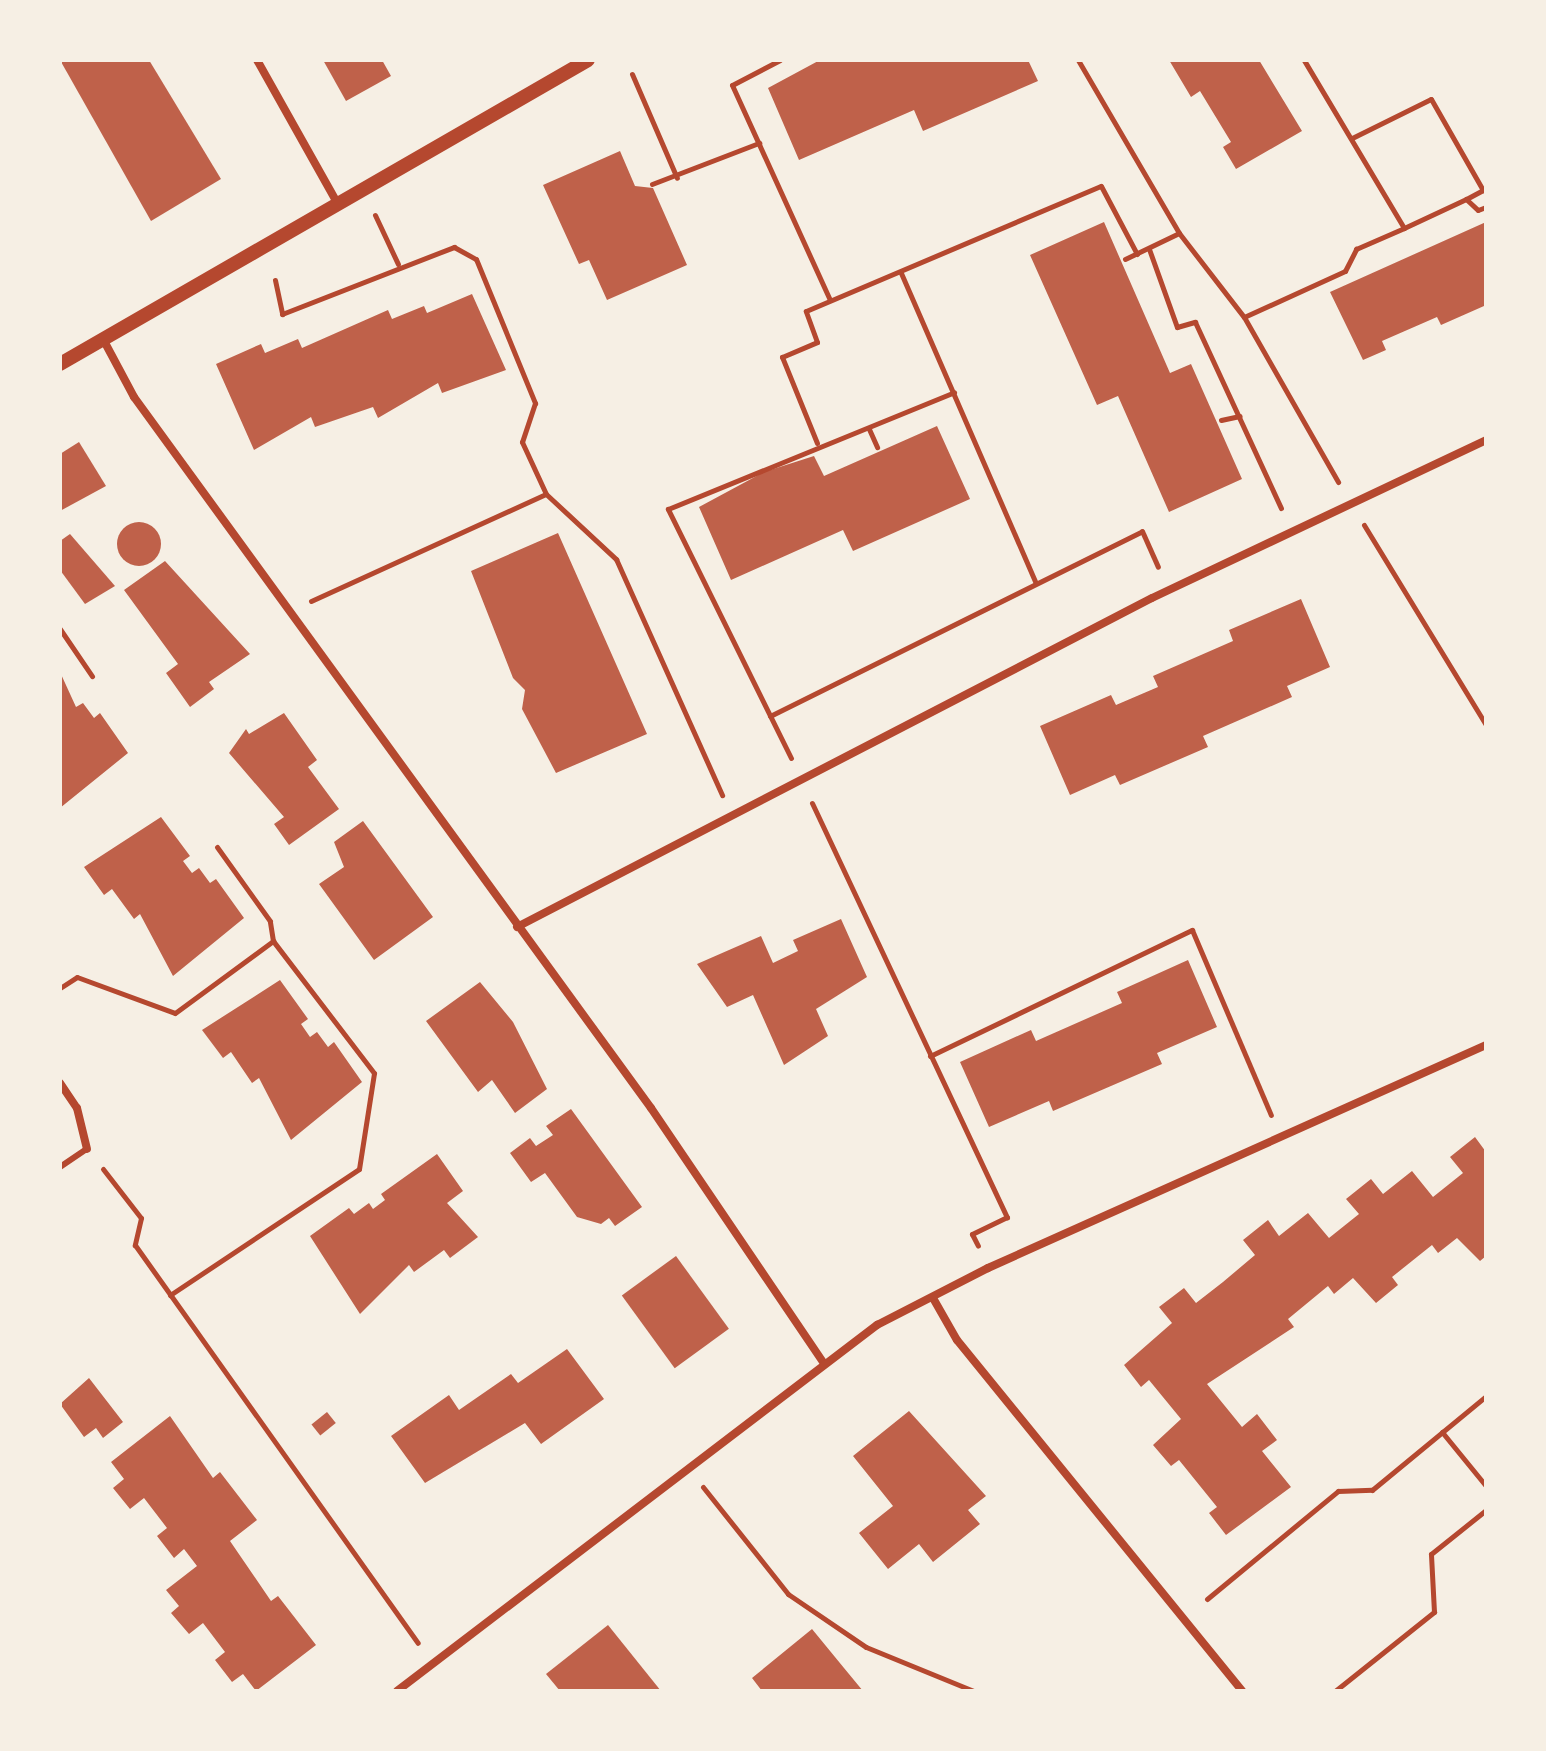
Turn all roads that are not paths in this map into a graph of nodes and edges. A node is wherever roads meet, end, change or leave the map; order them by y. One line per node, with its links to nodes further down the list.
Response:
1 (257, 60): 3 (street)
2 (588, 60): 3 (street)
3 (336, 201): 4 (street)
4 (103, 339): 5 (street); 7 (street)
5 (60, 364)
6 (1486, 440): 7 (street)
7 (517, 927): 13 (street)
8 (1486, 1045): 12 (street)
9 (60, 1083): 10 (street)
10 (87, 1149): 11 (lane)
11 (60, 1167)
12 (933, 1298): 13 (street); 15 (street)
13 (824, 1364): 14 (street)
14 (397, 1691)
15 (1242, 1691)

